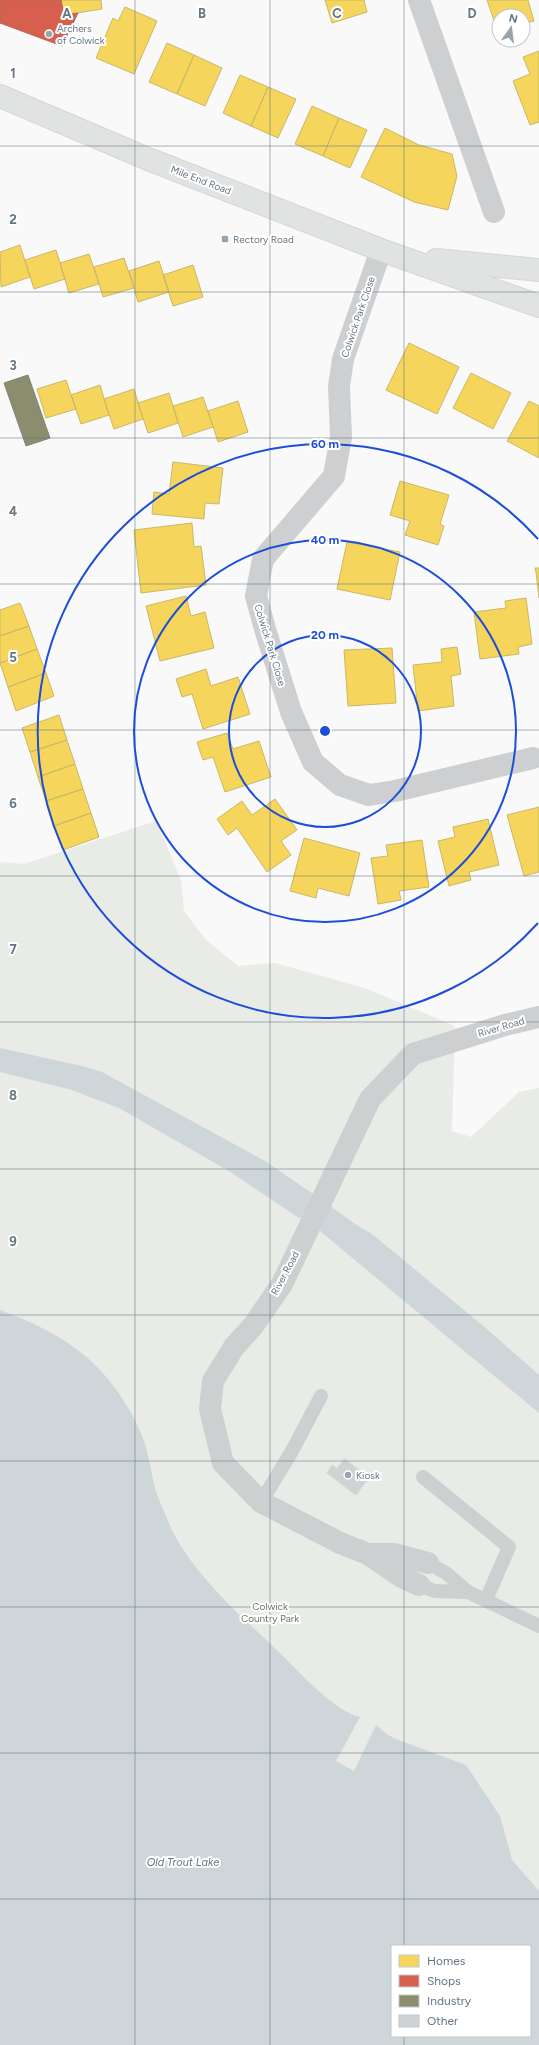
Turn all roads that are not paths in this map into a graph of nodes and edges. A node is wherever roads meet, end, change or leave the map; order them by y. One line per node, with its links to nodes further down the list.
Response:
1 (419, 0): 3 (street)
2 (0, 96): 4 (main road, Mile End Road)
3 (494, 212)
4 (381, 250): 5 (main road, Mile End Road); 8 (street, Colwick Park Close)
5 (405, 257): 6 (main road, Mile End Road); 7 (main road, Mile End Road)
6 (539, 270)
7 (539, 306)
8 (533, 758)
9 (539, 1017): 12 (street, River Road)
10 (321, 1396): 12 (lane)
11 (423, 1477): 17 (lane)
12 (261, 1502): 13 (street, River Road)
13 (368, 1554): 14 (street, River Road); 15 (street, River Road)
14 (428, 1563): 16 (lane)
15 (419, 1586): 16 (lane)
16 (468, 1592): 17 (lane)
17 (486, 1600): 18 (lane)
18 (539, 1626)

